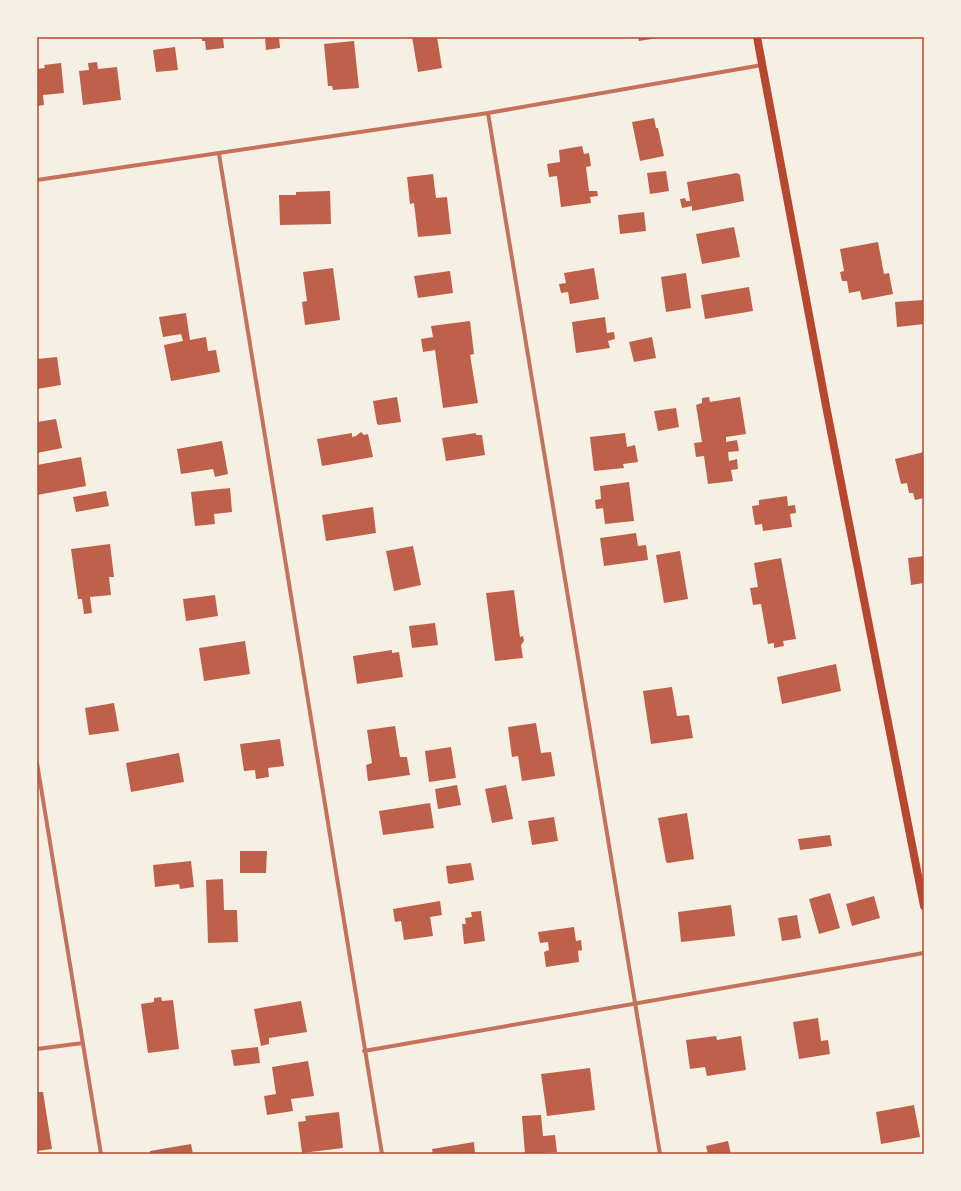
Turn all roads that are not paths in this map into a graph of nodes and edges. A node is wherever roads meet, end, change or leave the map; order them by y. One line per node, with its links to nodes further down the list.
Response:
1 (757, 37): 2 (main road)
2 (762, 65): 3 (street); 7 (main road)
3 (488, 113): 4 (street); 9 (street)
4 (219, 154): 5 (street); 12 (street)
5 (37, 180)
6 (37, 762): 10 (street)
7 (924, 906)
8 (924, 953): 9 (street)
9 (635, 1004): 12 (street); 15 (street)
10 (83, 1043): 11 (street); 13 (street)
11 (37, 1049)
12 (364, 1051): 14 (street)
13 (101, 1154)
14 (382, 1154)
15 (660, 1154)

